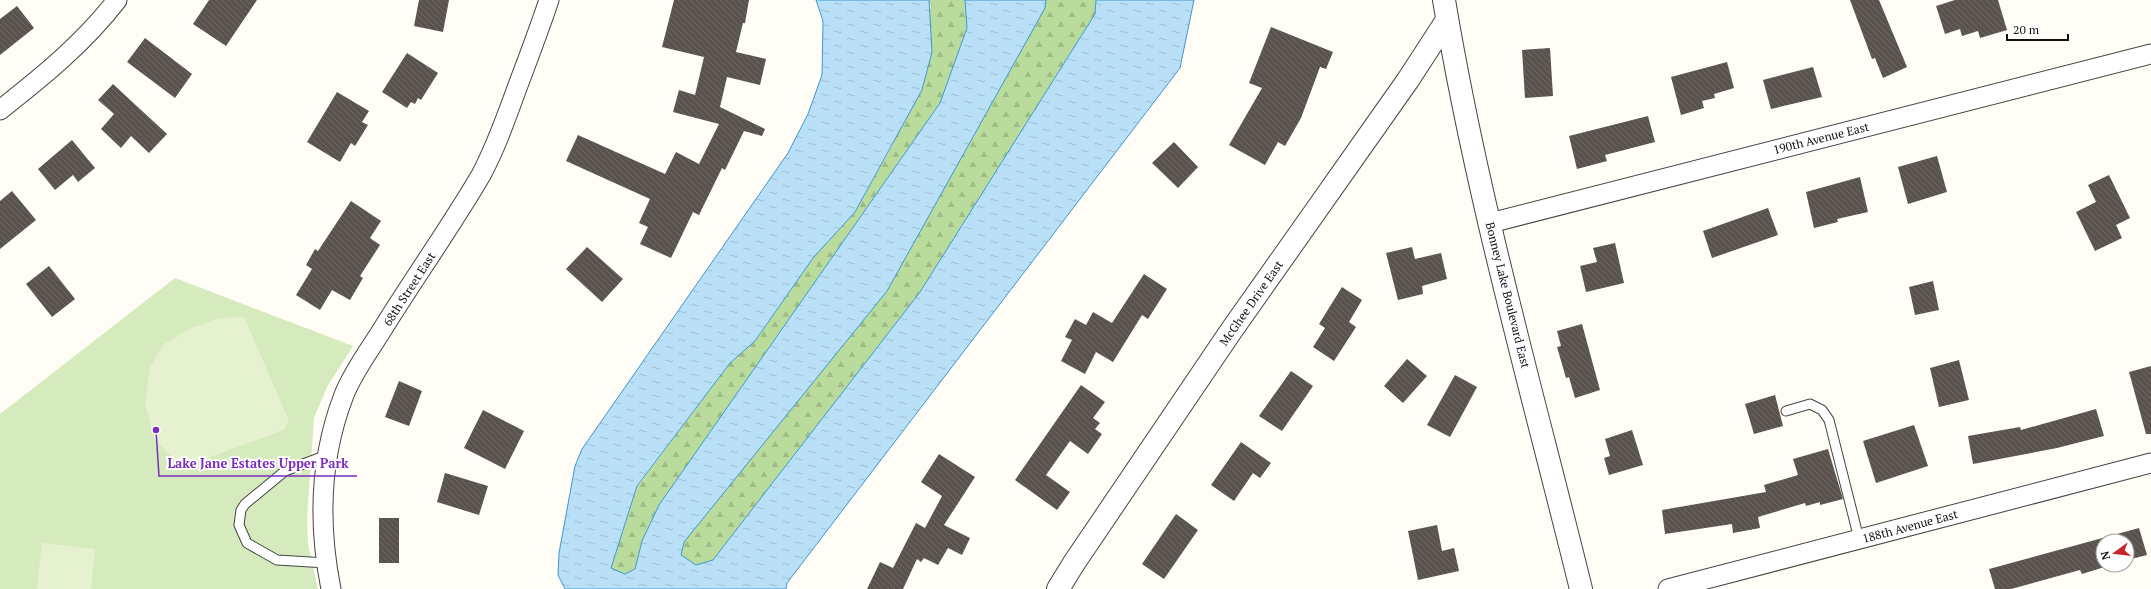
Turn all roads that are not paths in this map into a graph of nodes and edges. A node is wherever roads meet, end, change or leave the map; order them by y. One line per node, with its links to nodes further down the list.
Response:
1 (117, 0): 5 (street)
2 (549, 0): 8 (street, 68th Street East)
3 (1446, 10): 6 (street, Bonney Lake Boulevard East); 13 (street, McGhee Drive East)
4 (2151, 54): 6 (street, 190th Avenue East)
5 (0, 110)
6 (1490, 223): 14 (street, Bonney Lake Boulevard East)
7 (1786, 411): 10 (lane)
8 (327, 455): 11 (street, 68th Street East); 11 (lane)
9 (2151, 463): 10 (street, 188th Avenue East)
10 (1859, 539): 15 (street, 188th Avenue East)
11 (327, 563): 12 (street, 68th Street East)
12 (332, 589)
13 (1058, 589)
14 (1581, 589)
15 (1668, 589)

